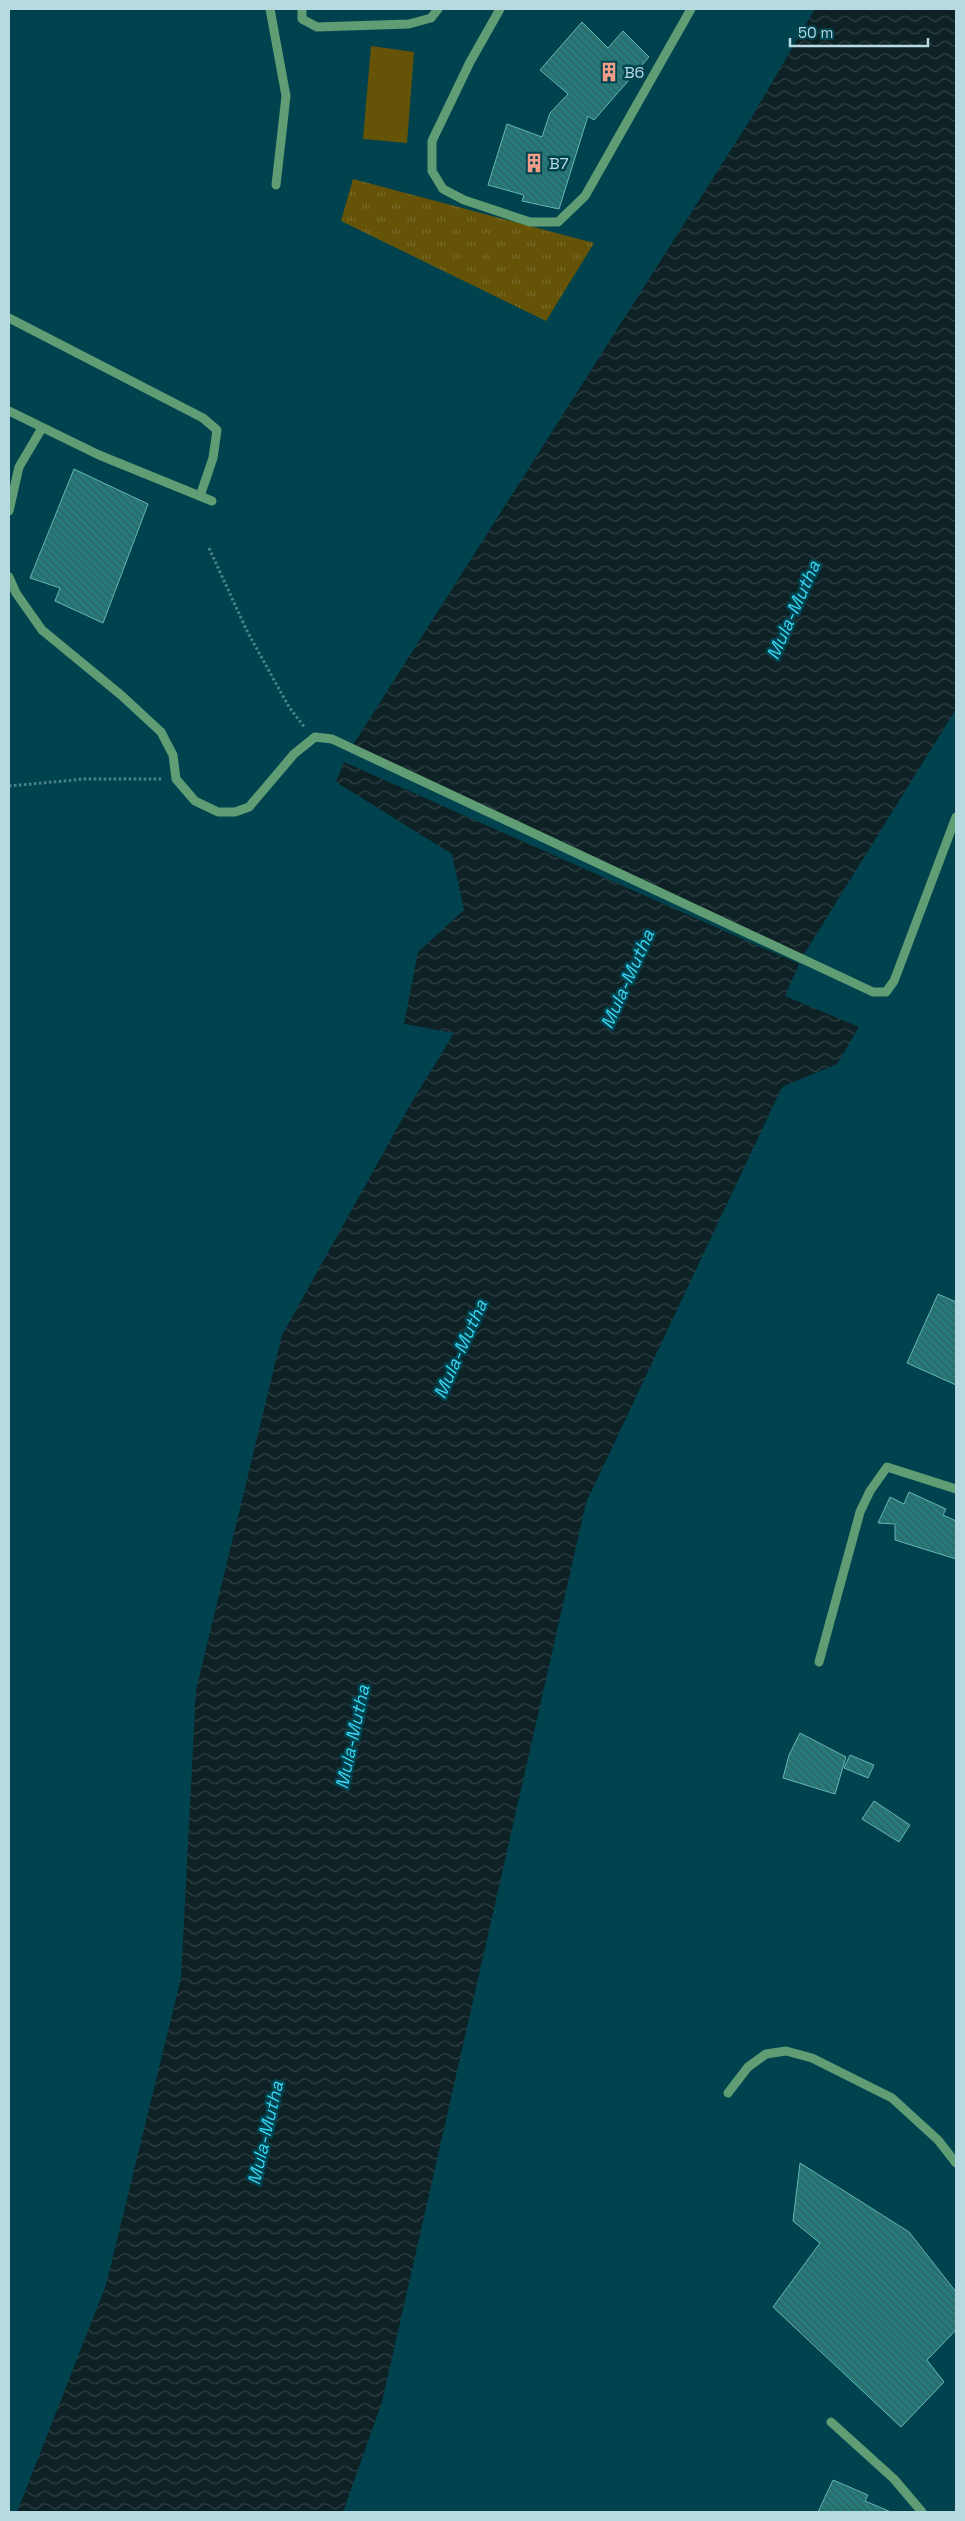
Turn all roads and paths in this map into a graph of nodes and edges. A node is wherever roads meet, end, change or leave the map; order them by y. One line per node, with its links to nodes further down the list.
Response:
1 (270, 9): 6 (street)
2 (302, 9): 3 (street)
3 (438, 9)
4 (500, 9): 5 (street)
5 (690, 9)
6 (276, 185)
7 (9, 318): 10 (street)
8 (9, 411): 9 (street)
9 (42, 428): 10 (street); 12 (street)
10 (200, 496): 11 (street)
11 (212, 501)
12 (9, 511)
13 (209, 548): 15 (path)
14 (9, 577): 16 (street)
15 (315, 737): 16 (street); 18 (street)
16 (176, 779): 17 (path)
17 (9, 786)
18 (956, 816)
19 (956, 1489): 20 (street)
20 (819, 1662)
21 (728, 2092): 22 (street)
22 (956, 2163)
23 (831, 2422): 24 (street)
24 (922, 2512)

